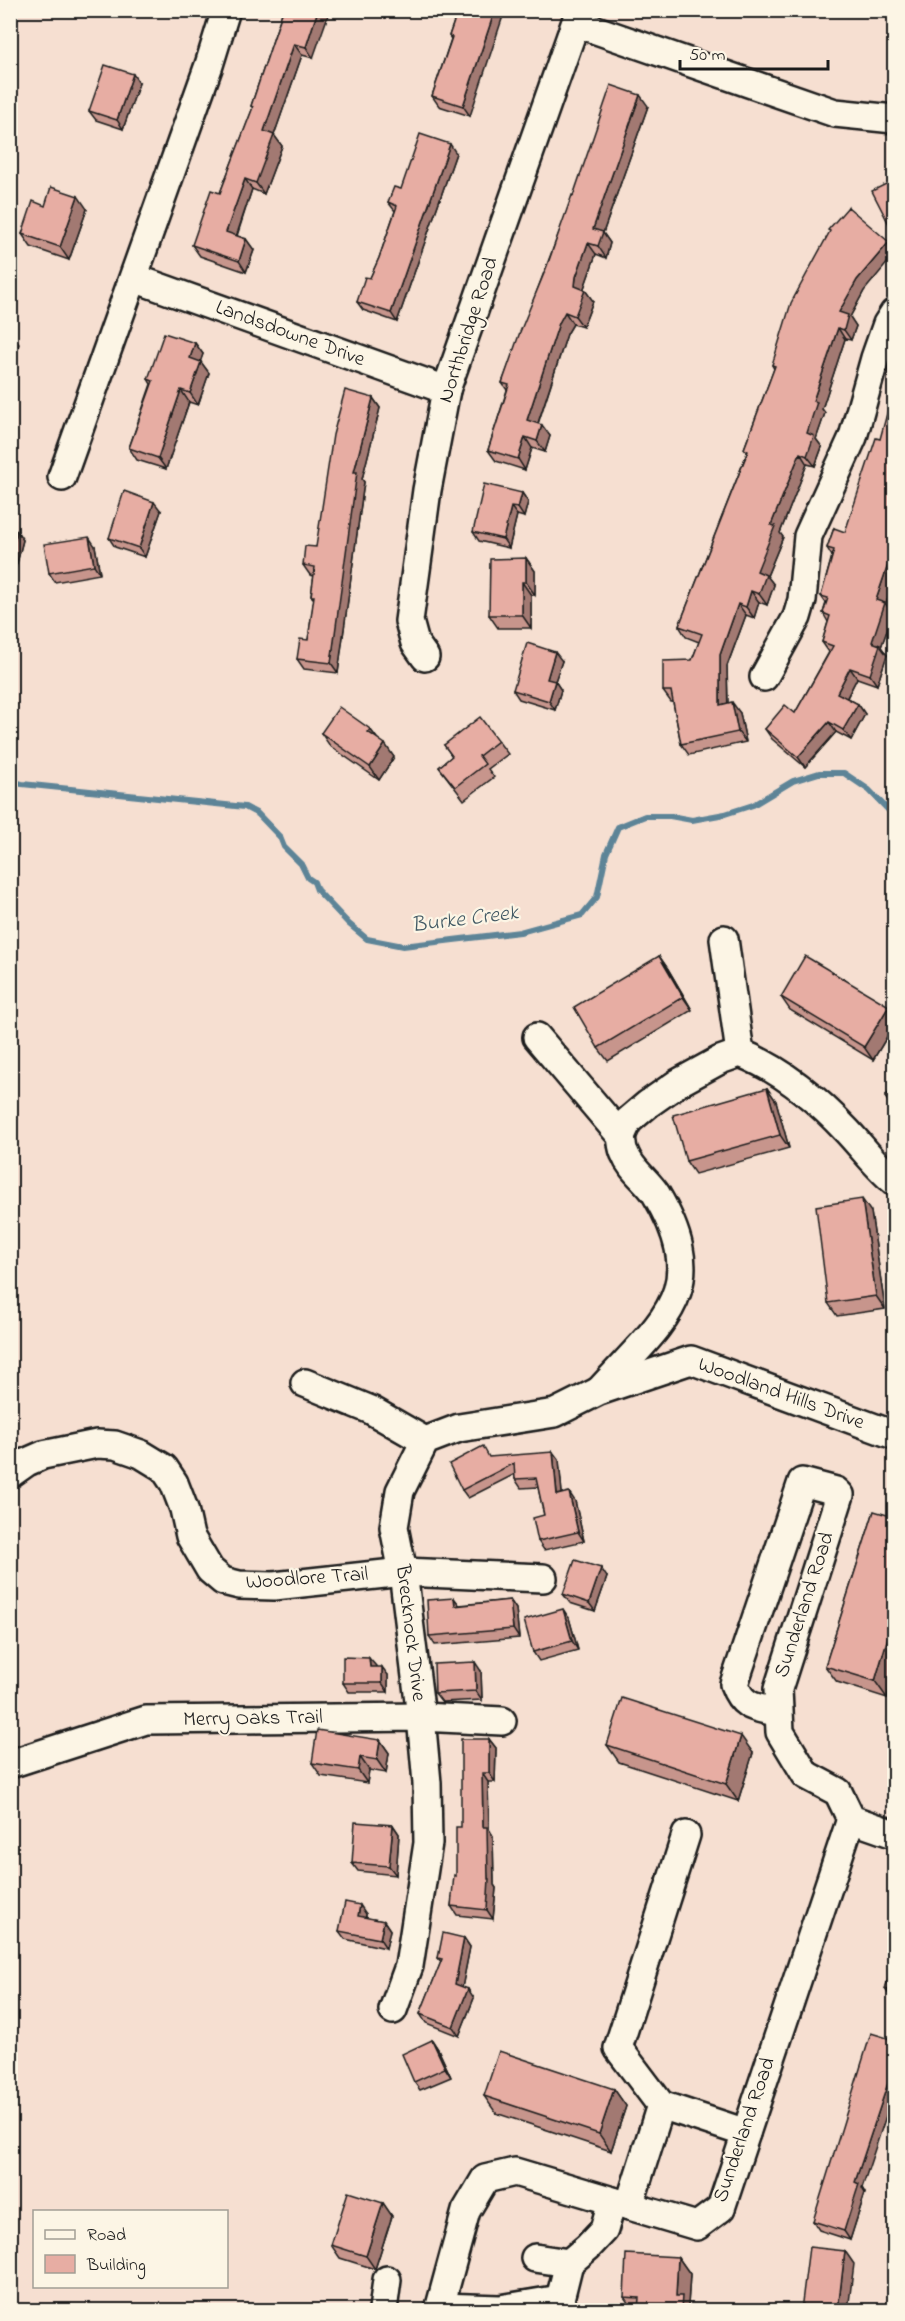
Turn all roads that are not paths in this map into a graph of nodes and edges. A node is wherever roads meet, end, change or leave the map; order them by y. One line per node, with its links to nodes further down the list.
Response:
1 (226, 10): 4 (street)
2 (578, 17): 3 (street); 6 (street, Northbridge Road)
3 (894, 118)
4 (134, 278): 6 (street, Landsdowne Drive); 7 (street)
5 (894, 314): 9 (street)
6 (446, 390): 8 (street, Northbridge Road)
7 (62, 477)
8 (425, 657)
9 (764, 676)
10 (724, 939): 12 (street)
11 (537, 1037): 13 (street)
12 (740, 1053): 13 (street); 14 (street)
13 (621, 1136): 16 (street)
14 (894, 1181)
15 (305, 1383): 18 (street)
16 (599, 1391): 17 (street, Woodland Hills Drive); 18 (street)
17 (894, 1435)
18 (425, 1441): 20 (street, Brecknock Drive)
19 (10, 1474): 20 (street, Woodlore Trail)
20 (404, 1572): 21 (street, Woodlore Trail); 23 (street, Brecknock Drive)
21 (543, 1578)
22 (779, 1713): 22 (street, Sunderland Road); 26 (street, Sunderland Road)
23 (421, 1717): 24 (street, Merry Oaks Trail); 25 (street, Merry Oaks Trail); 29 (street, Brecknock Drive)
24 (502, 1721)
25 (11, 1763)
26 (851, 1819): 27 (street); 31 (street, Sunderland Road)
27 (894, 1834)
28 (686, 1835): 30 (street)
29 (393, 2010)
30 (661, 2105): 31 (street); 32 (street)
31 (746, 2133): 32 (street, Sunderland Road)
32 (621, 2203): 34 (street); 37 (street, Sunderland Road)
33 (535, 2258): 34 (street)
34 (568, 2263): 36 (street)
35 (387, 2280): 38 (street)
36 (561, 2305): 37 (street)
37 (439, 2309)
38 (383, 2310)

